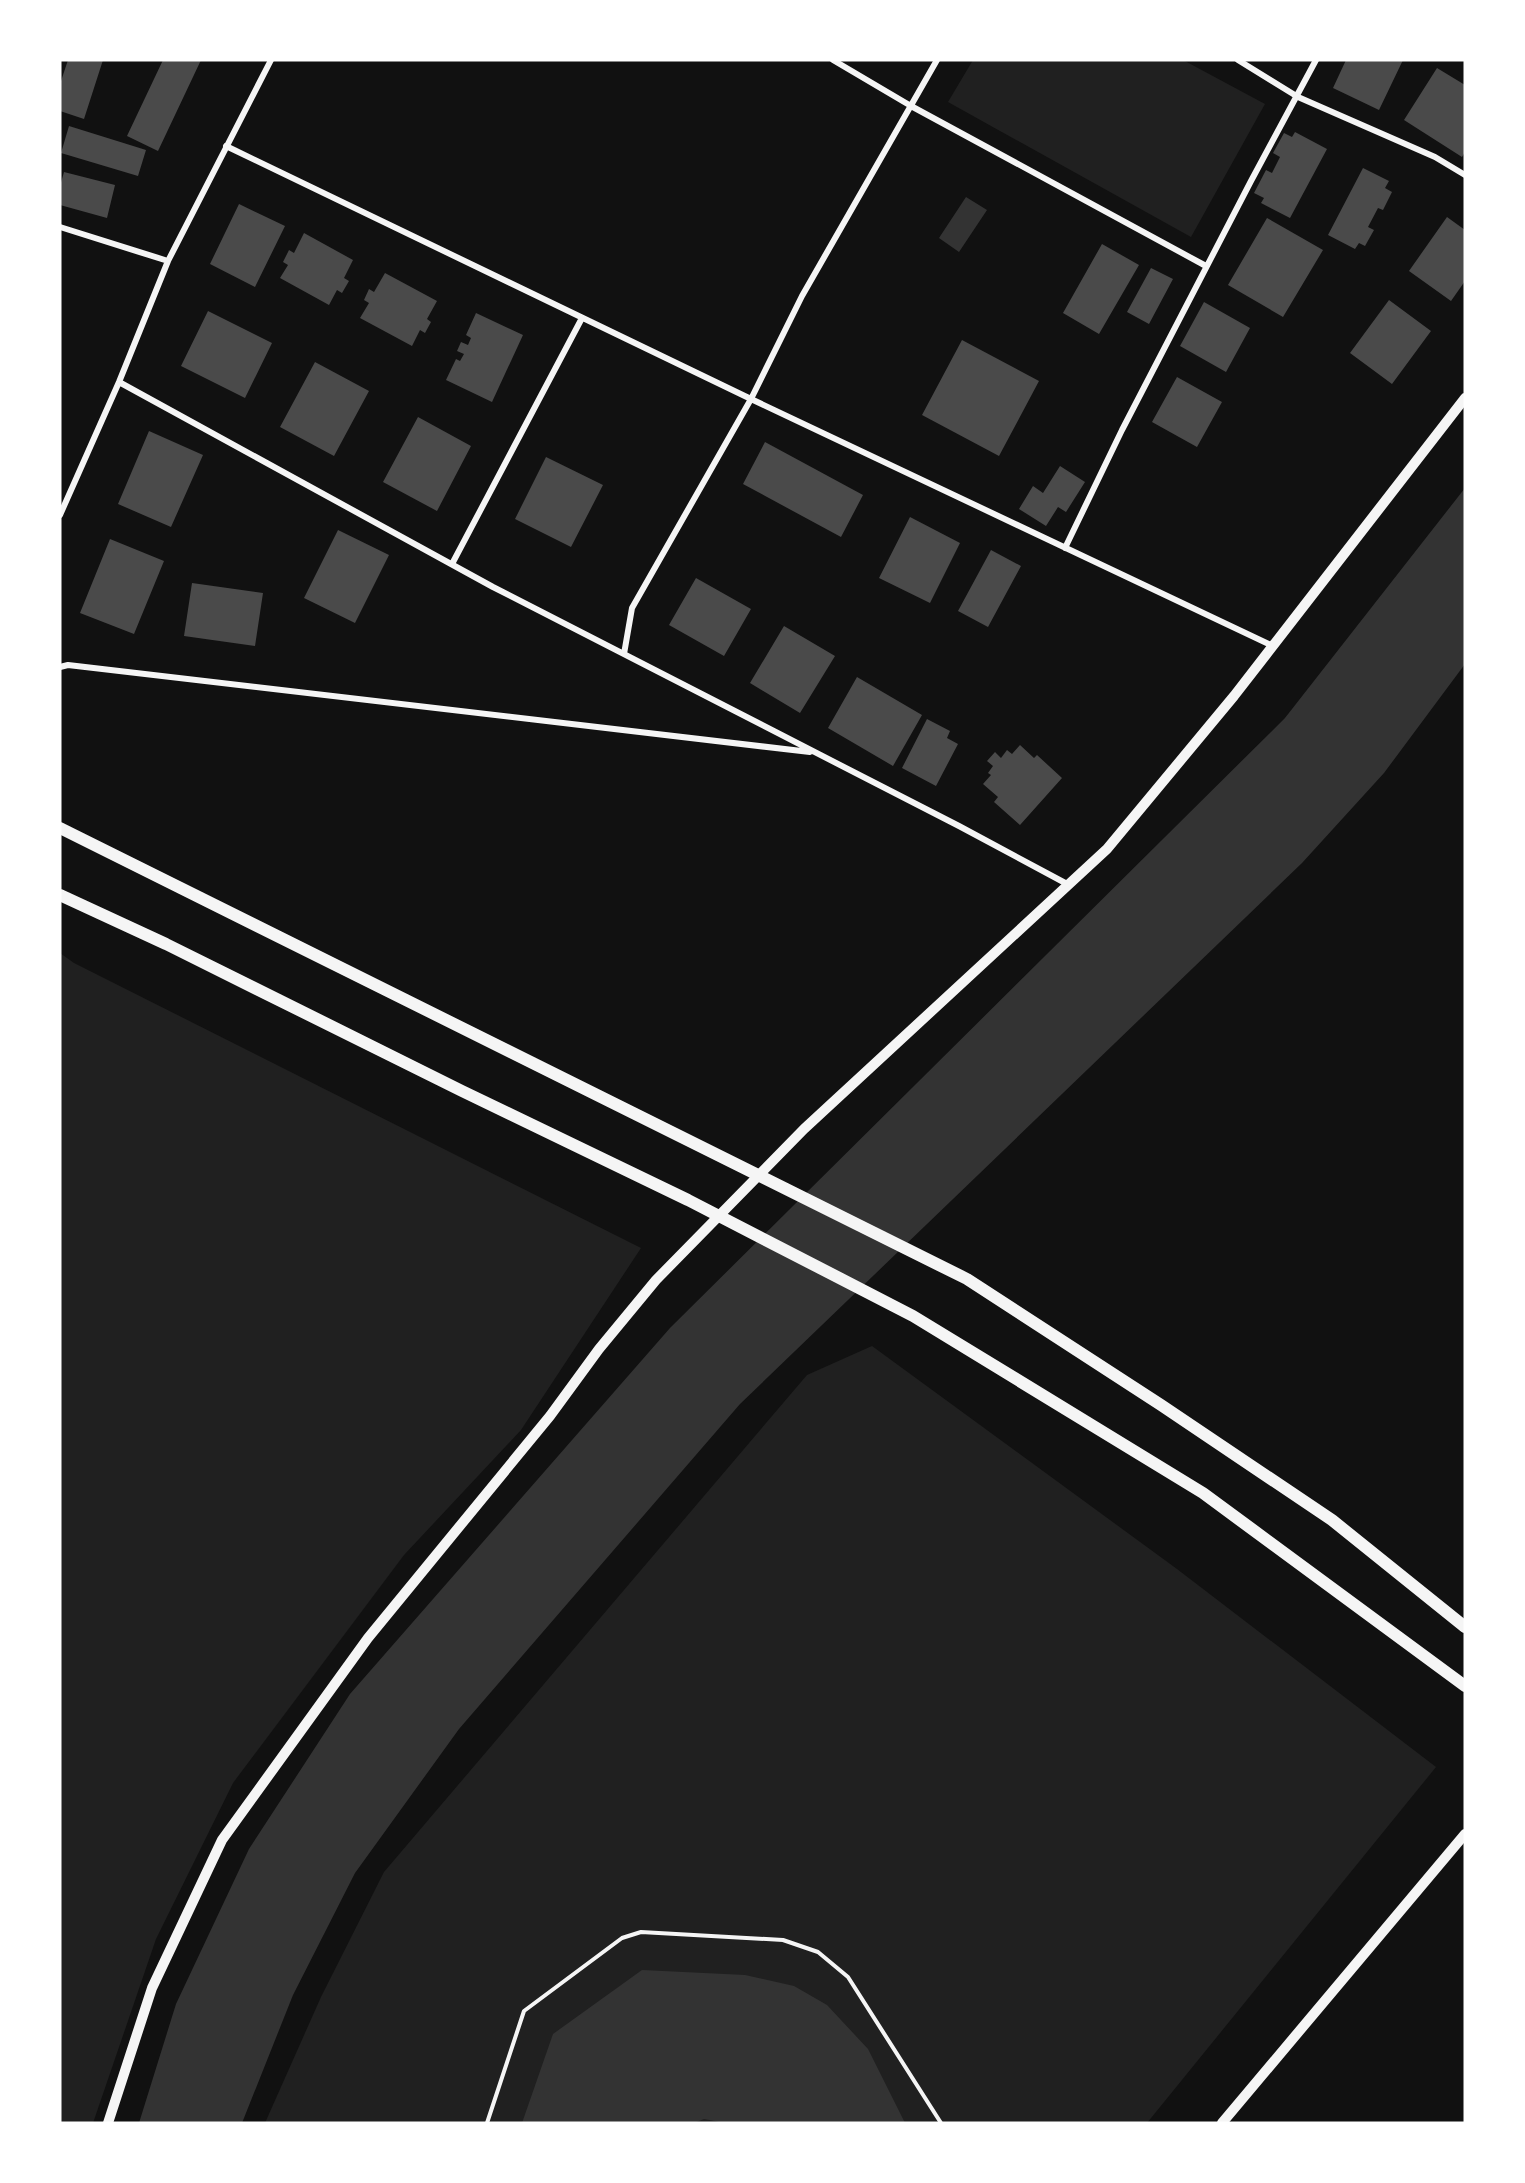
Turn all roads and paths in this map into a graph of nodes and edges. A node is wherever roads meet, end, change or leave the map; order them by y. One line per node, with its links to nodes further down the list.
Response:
1 (271, 60): 8 (street)
2 (833, 60): 7 (street)
3 (937, 60): 7 (street)
4 (1238, 60): 6 (street)
5 (1316, 60): 6 (street)
6 (1298, 97): 9 (street); 12 (street)
7 (910, 106): 12 (street); 16 (street)
8 (226, 146): 11 (street); 13 (street)
9 (1465, 175)
10 (60, 227): 11 (street)
11 (168, 261): 14 (street)
12 (1206, 266): 18 (street)
13 (582, 318): 16 (street); 19 (street)
14 (119, 382): 17 (street); 19 (street)
15 (1465, 398): 20 (street)
16 (751, 399): 18 (street); 21 (street)
17 (60, 515)
18 (1065, 548): 20 (street)
19 (452, 564): 21 (street)
20 (1273, 646): 25 (street)
21 (624, 654): 23 (street)
22 (60, 667): 23 (street)
23 (813, 752): 25 (street)
24 (60, 828): 27 (main road)
25 (1069, 885): 30 (street)
26 (60, 895): 28 (main road)
27 (1465, 1627)
28 (1465, 1686)
29 (1465, 1834): 33 (street)
30 (108, 2123)
31 (487, 2123): 32 (path)
32 (941, 2123)
33 (1222, 2123)

